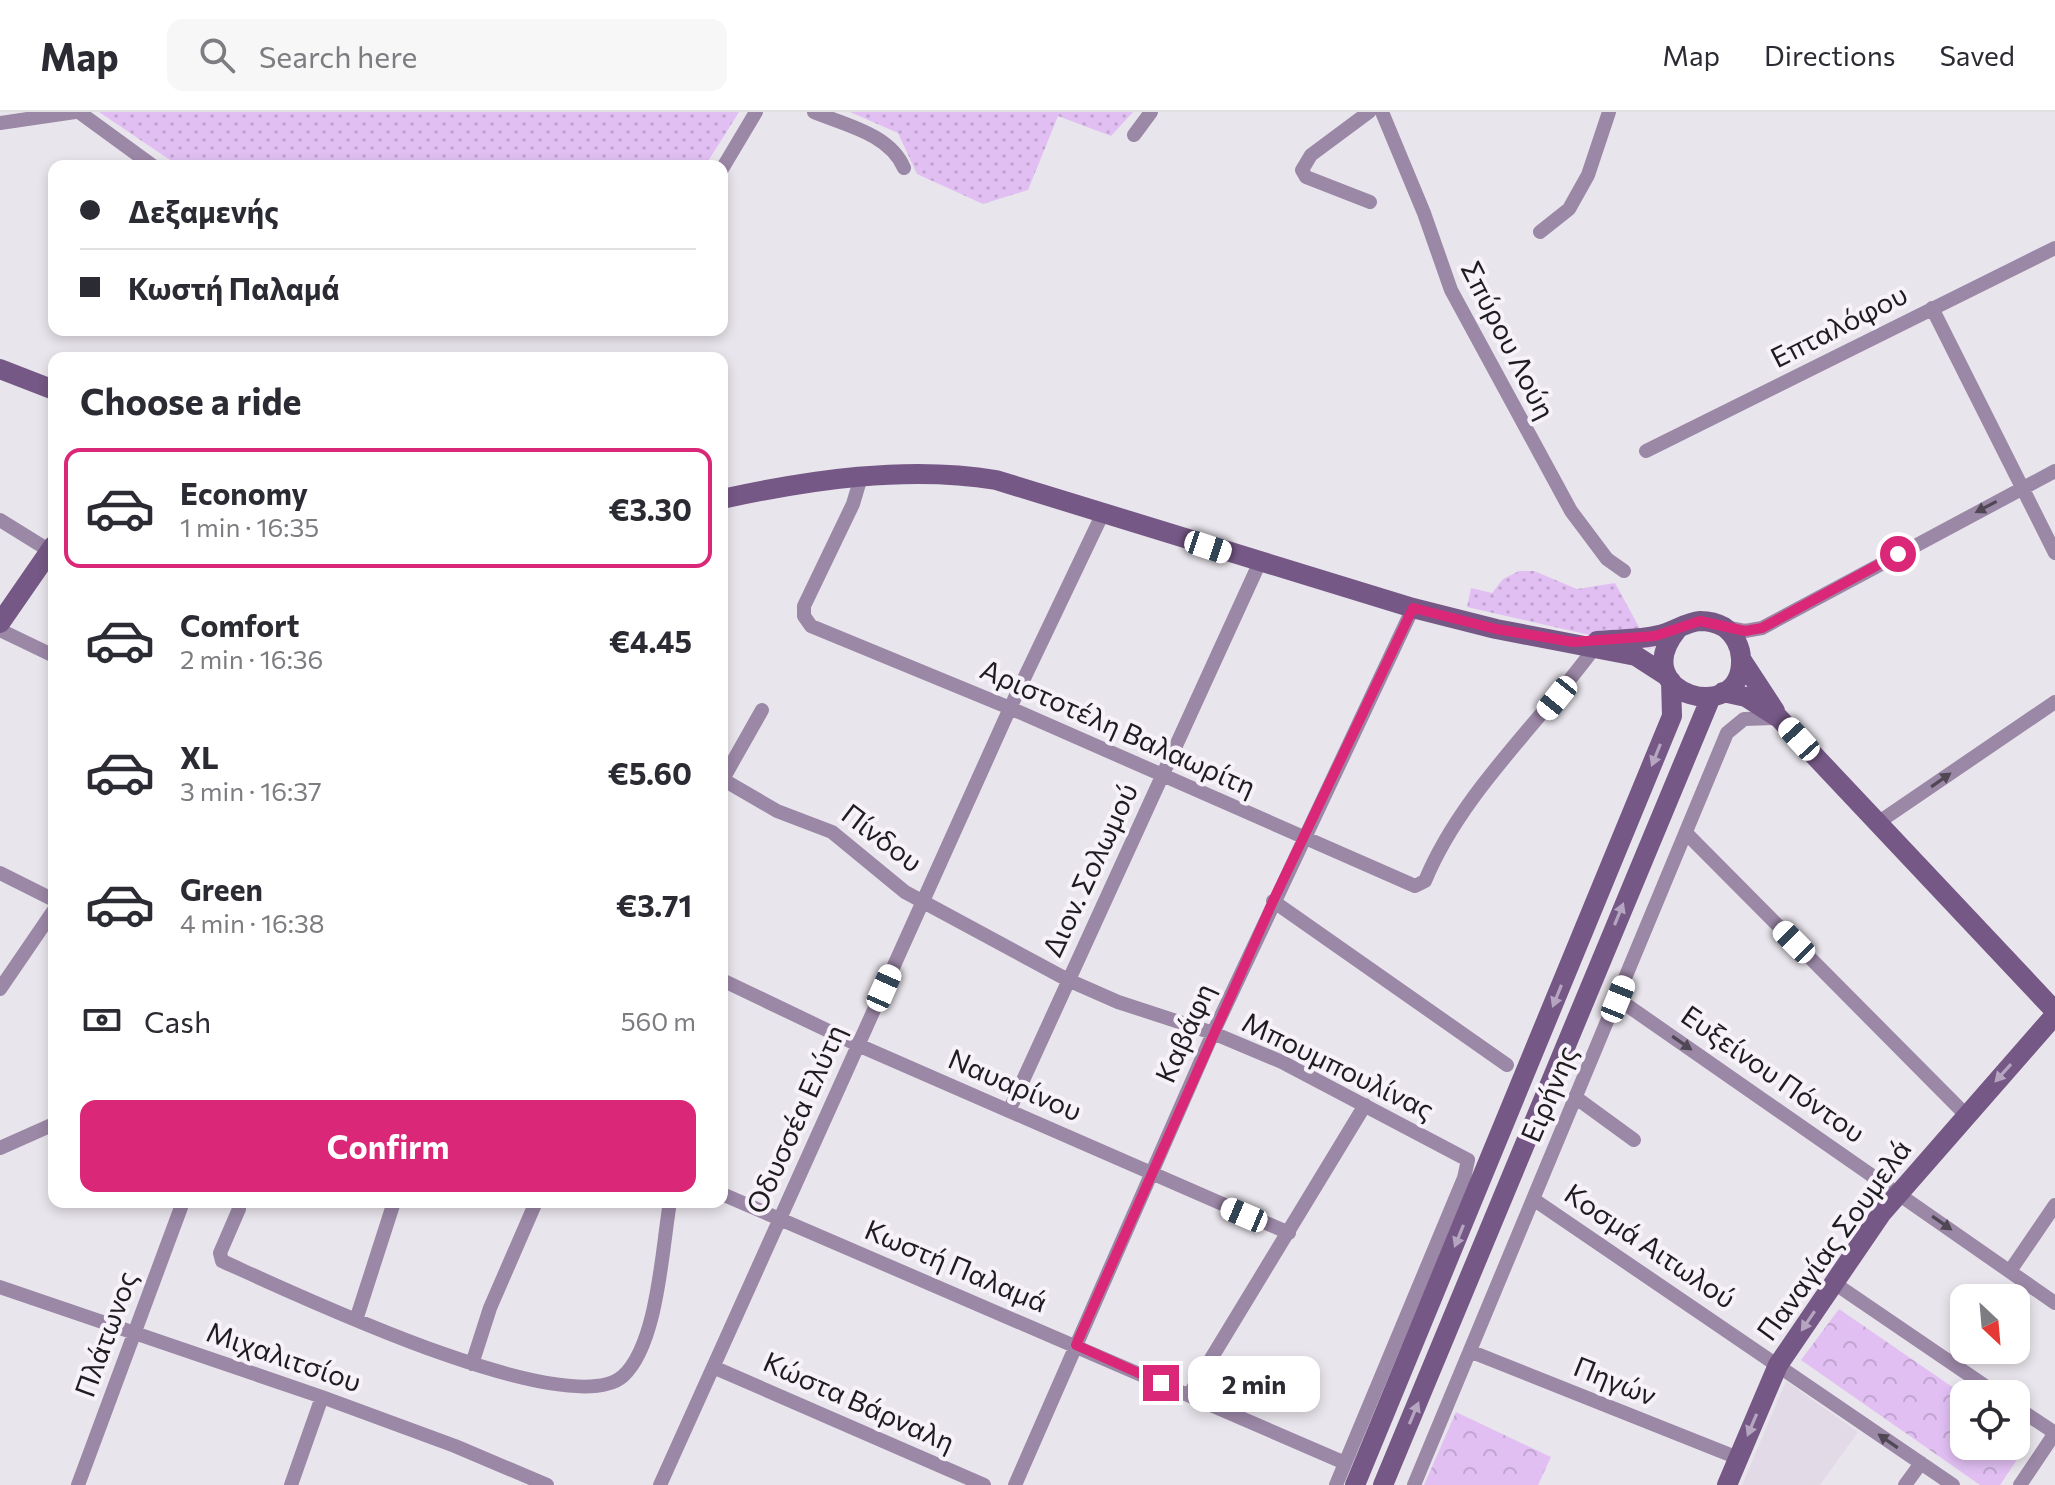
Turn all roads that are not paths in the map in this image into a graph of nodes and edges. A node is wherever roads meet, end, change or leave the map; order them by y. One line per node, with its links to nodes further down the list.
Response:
1 (77, 112): 8 (street); 10 (street)
2 (756, 112): 11 (street)
3 (814, 112): 12 (street)
4 (1151, 112): 9 (street)
5 (1369, 112): 13 (street)
6 (1382, 112): 30 (street, Σπύρου Λούη)
7 (1609, 112): 14 (street)
8 (0, 123)
9 (1134, 135)
10 (145, 160)
11 (727, 160)
12 (904, 168)
13 (1370, 202)
14 (1540, 232)
15 (2055, 248): 16 (street, Επταλόφου)
16 (1932, 308): 19 (street, Επταλόφου); 22 (street)
17 (0, 369): 18 (street)
18 (48, 388)
19 (1646, 451)
20 (2055, 471): 22 (street)
21 (861, 477): 23 (street); 24 (street); 43 (street, Αριστοτέλη Βαλαωρίτη)
22 (2022, 488): 27 (street); 33 (street, one-way to 33)
23 (728, 498)
24 (1103, 513): 29 (street); 43 (street, Οδυσσέα Ελύτη)
25 (0, 520): 26 (street)
26 (48, 546)
27 (2055, 553)
28 (48, 554): 32 (street)
29 (1259, 564): 31 (street); 46 (street, Διον. Σολωμού)
30 (1624, 571)
31 (1413, 608): 36 (street); 51 (street, Καβάφη)
32 (0, 623)
33 (1724, 627): 35 (street); 39 (street)
34 (0, 630): 38 (street)
35 (1677, 630): 36 (street); 40 (street)
36 (1573, 642): 37 (street)
37 (1595, 647): 40 (street); 51 (street, Αριστοτέλη Βαλαωρίτη)
38 (48, 653)
39 (1741, 659): 41 (street); 45 (street)
40 (1669, 678): 41 (street); 110 (street, one-way to 110)
41 (1717, 695): 45 (street); 111 (street, one-way to 41)
42 (2055, 702): 49 (street, one-way to 42)
43 (1010, 708): 46 (street, Αριστοτέλη Βαλαωρίτη); 55 (street, Οδυσσέα Ελύτη)
44 (762, 710): 47 (street)
45 (1779, 718): 49 (street); 50 (street, Ειρήνης)
46 (1163, 774): 51 (street, Αριστοτέλη Βαλαωρίτη); 57 (street, Διον. Σολωμού)
47 (728, 776)
48 (728, 786): 55 (street, Πίνδου)
49 (1876, 824): 61 (street)
50 (1687, 834): 60 (street, Ειρήνης); 68 (street)
51 (1302, 838): 54 (street, Καβάφη)
52 (0, 873): 53 (street)
53 (48, 897)
54 (1273, 901): 62 (street, Καβάφη); 64 (street)
55 (922, 902): 57 (street, Μπουμπουλίνας); 63 (street, Οδυσσέα Ελύτη)
56 (48, 918): 59 (street)
57 (1068, 980): 62 (street, Μπουμπουλίνας); 67 (street, Διον. Σολωμού)
58 (728, 983): 63 (street, Ναυαρίνου)
59 (1, 985)
60 (1618, 999): 65 (street, Ειρήνης); 73 (street, Ευξείνου Πόντου, one-way to 73)
61 (2055, 1013): 68 (street, Παναγίας Σουμελά, one-way to 68)
62 (1213, 1033): 66 (street, Μπουμπουλίνας); 72 (street, Καβάφη)
63 (858, 1045): 67 (street, Ναυαρίνου); 82 (street, Οδυσσέα Ελύτη)
64 (1507, 1065)
65 (1575, 1097): 70 (street); 75 (street, Ειρήνης)
66 (1365, 1105): 83 (street); 101 (street, Μπουμπουλίνας)
67 (1009, 1111): 72 (street, Ναυαρίνου)
68 (1965, 1114): 73 (street, Παναγίας Σουμελά)
69 (48, 1127): 71 (street)
70 (1634, 1140)
71 (0, 1148)
72 (1152, 1172): 83 (street, Ναυαρίνου); 90 (street, Καβάφη)
73 (1898, 1192): 84 (street, Ευξείνου Πόντου, one-way to 84); 85 (street, Παναγίας Σουμελά)
74 (728, 1197): 82 (street, Κωστή Παλαμά)
75 (1533, 1199): 91 (street, Ειρήνης); 93 (street, Κοσμά Αιτωλού)
76 (2055, 1205): 84 (street)
77 (181, 1208): 89 (street, Πλάτωνος)
78 (239, 1208): 88 (street)
79 (392, 1208): 88 (street)
80 (533, 1208): 92 (street)
81 (669, 1208): 92 (street)
82 (779, 1220): 90 (street, Κωστή Παλαμά); 94 (street, Οδυσσέα Ελύτη)
83 (1289, 1233): 96 (street)
84 (2010, 1271): 87 (street, Ευξείνου Πόντου)
85 (1834, 1283): 93 (street, Παναγίας Σουμελά, one-way to 93); 95 (street)
86 (0, 1287): 89 (street, Μιχαλιτσίου)
87 (2055, 1303)
88 (356, 1320): 92 (street)
89 (135, 1333): 97 (street, Μιχαλιτσίου); 103 (street, Πλάτωνος)
90 (1076, 1345): 96 (street, Κωστή Παλαμά); 108 (street, Καβάφη)
91 (1472, 1352): 100 (street, Πηγών); 112 (street, Ειρήνης)
92 (472, 1364)
93 (1778, 1365): 100 (street, Παναγίας Σουμελά, one-way to 100); 102 (street, Κοσμά Αιτωλού, one-way to 93)
94 (713, 1367): 106 (street, Οδυσσέα Ελύτη); 107 (street, Κώστα Βάρναλη)
95 (1976, 1380)
96 (1189, 1395): 101 (street, Κωστή Παλαμά)
97 (322, 1397): 104 (street); 105 (street, Μιχαλιτσίου)
98 (2030, 1416): 99 (street)
99 (2055, 1433): 116 (street)
100 (1738, 1458): 113 (street, Παναγίας Σουμελά)
101 (1345, 1463): 109 (street)
102 (1921, 1463): 114 (street); 115 (street, Κοσμά Αιτωλού)
103 (78, 1485)
104 (291, 1485)
105 (547, 1485)
106 (660, 1485)
107 (984, 1485)
108 (1015, 1485)
109 (1336, 1485)
110 (1355, 1485)
111 (1383, 1485)
112 (1414, 1485)
113 (1727, 1485)
114 (1905, 1485)
115 (1953, 1485)
116 (2020, 1485)

